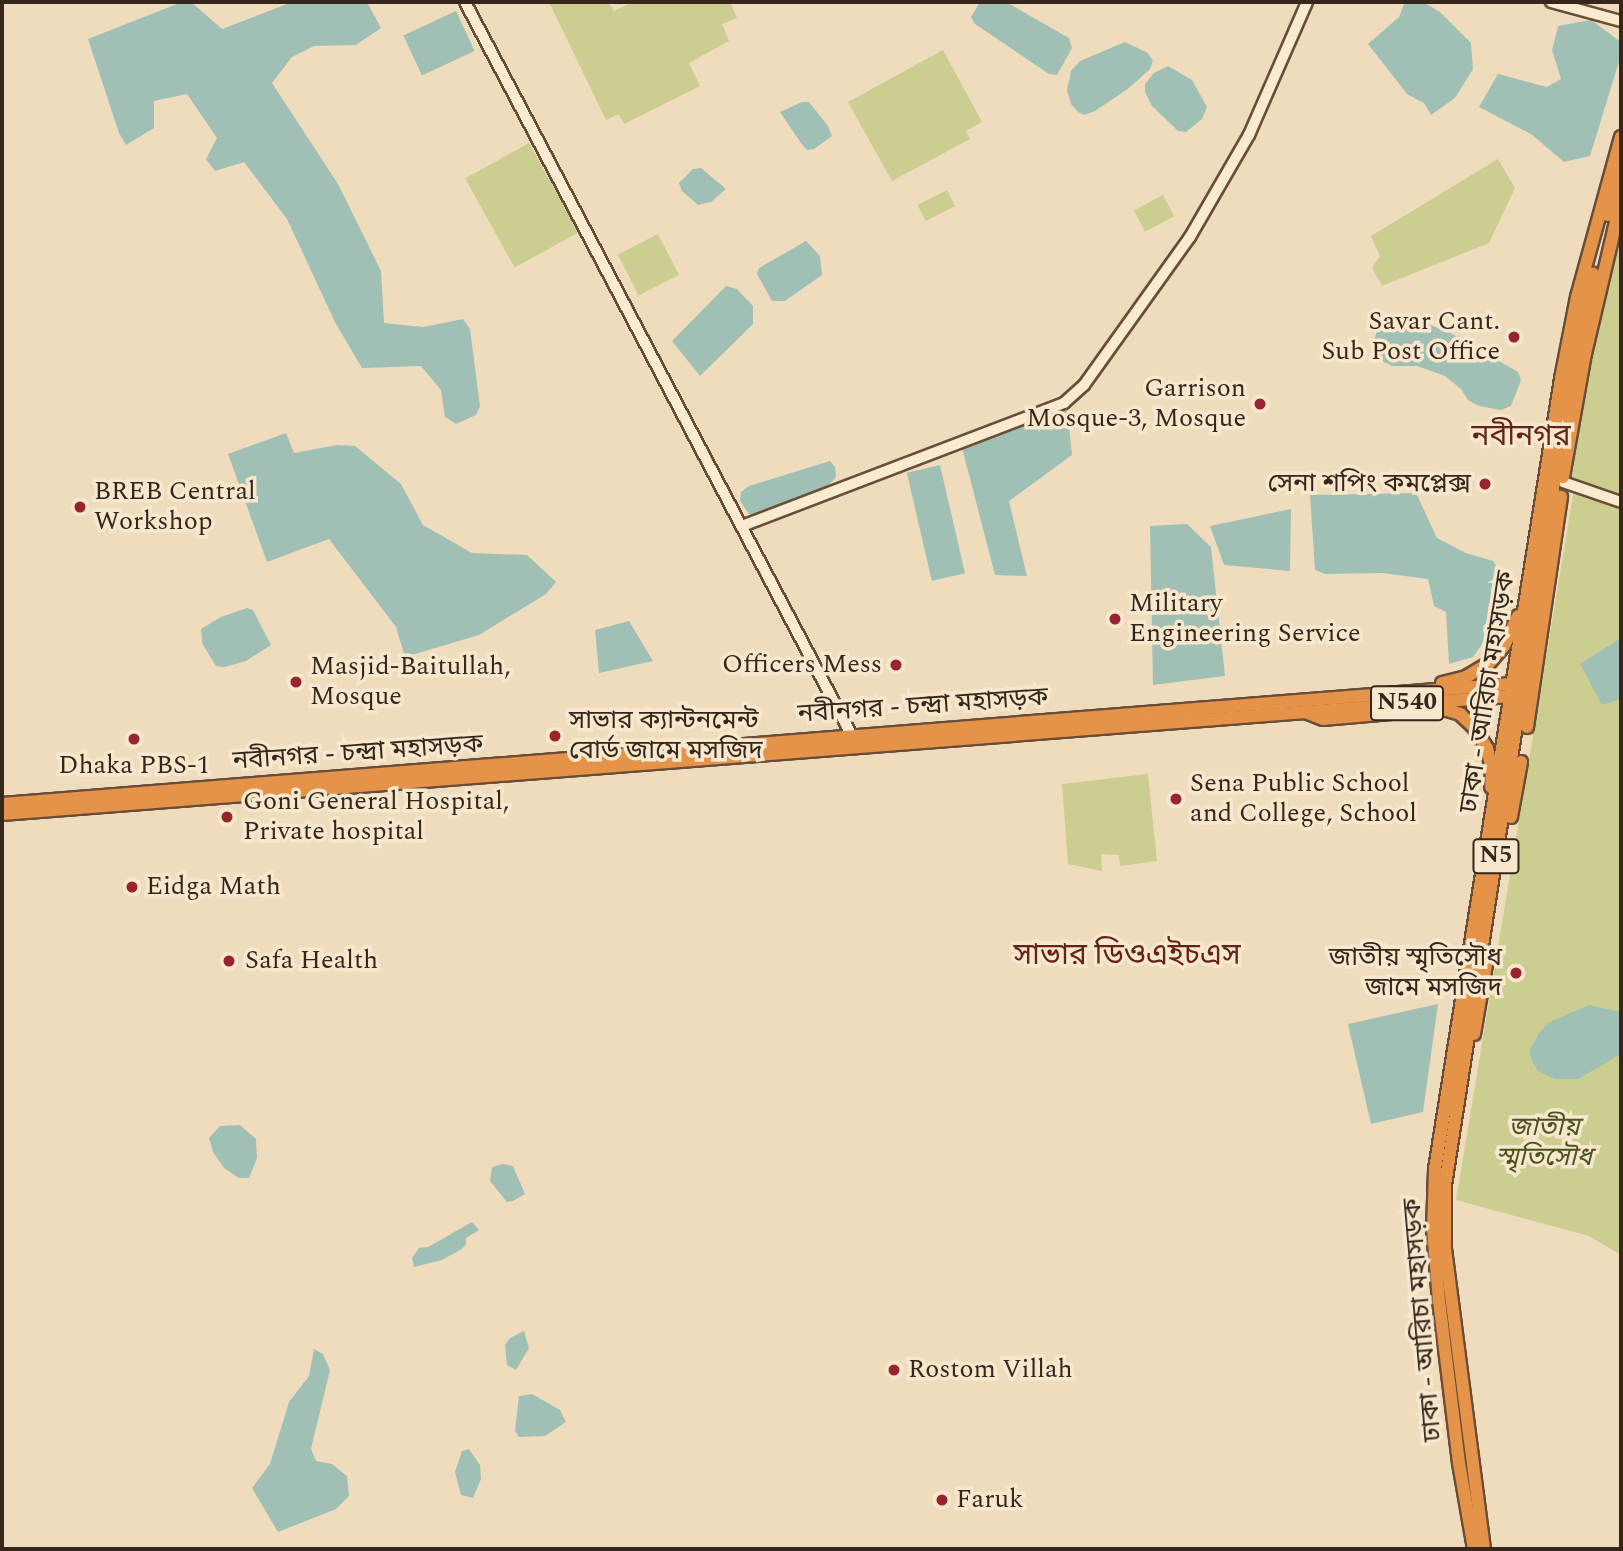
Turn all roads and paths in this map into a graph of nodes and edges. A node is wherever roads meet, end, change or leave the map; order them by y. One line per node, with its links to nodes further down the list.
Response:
1 (465, 2): 10 (street)
2 (1307, 2): 10 (street)
3 (1551, 2): 4 (street)
4 (1621, 21)
5 (1621, 137): 11 (highway, ঢাকা - আরিচা মহাসড়ক / N5)
6 (1621, 169): 12 (highway, N5)
7 (1621, 201): 8 (highway)
8 (1563, 482): 9 (street); 18 (highway)
9 (1621, 502)
10 (743, 526): 14 (street)
11 (1524, 603): 12 (highway, ঢাকা - আরিচা মহাসড়ক / N5); 13 (highway)
12 (1512, 690): 13 (highway, নবীনগর - চন্দ্রা মহাসড়ক / N540); 17 (highway, ঢাকা - আরিচা মহাসড়ক / N5); 18 (highway, N5)
13 (1301, 705): 14 (highway, নবীনগর - চন্দ্রা মহাসড়ক / N540); 16 (highway, নবীনগর - চন্দ্রা মহাসড়ক / N540); 17 (highway)
14 (852, 736): 15 (highway, নবীনগর - চন্দ্রা মহাসড়ক / N540)
15 (2, 804)
16 (2, 814)
17 (1489, 841): 19 (highway, ঢাকা - আরিচা মহাসড়ক / N5)
18 (1465, 1046): 20 (highway, N5)
19 (1474, 1549)
20 (1484, 1549)

